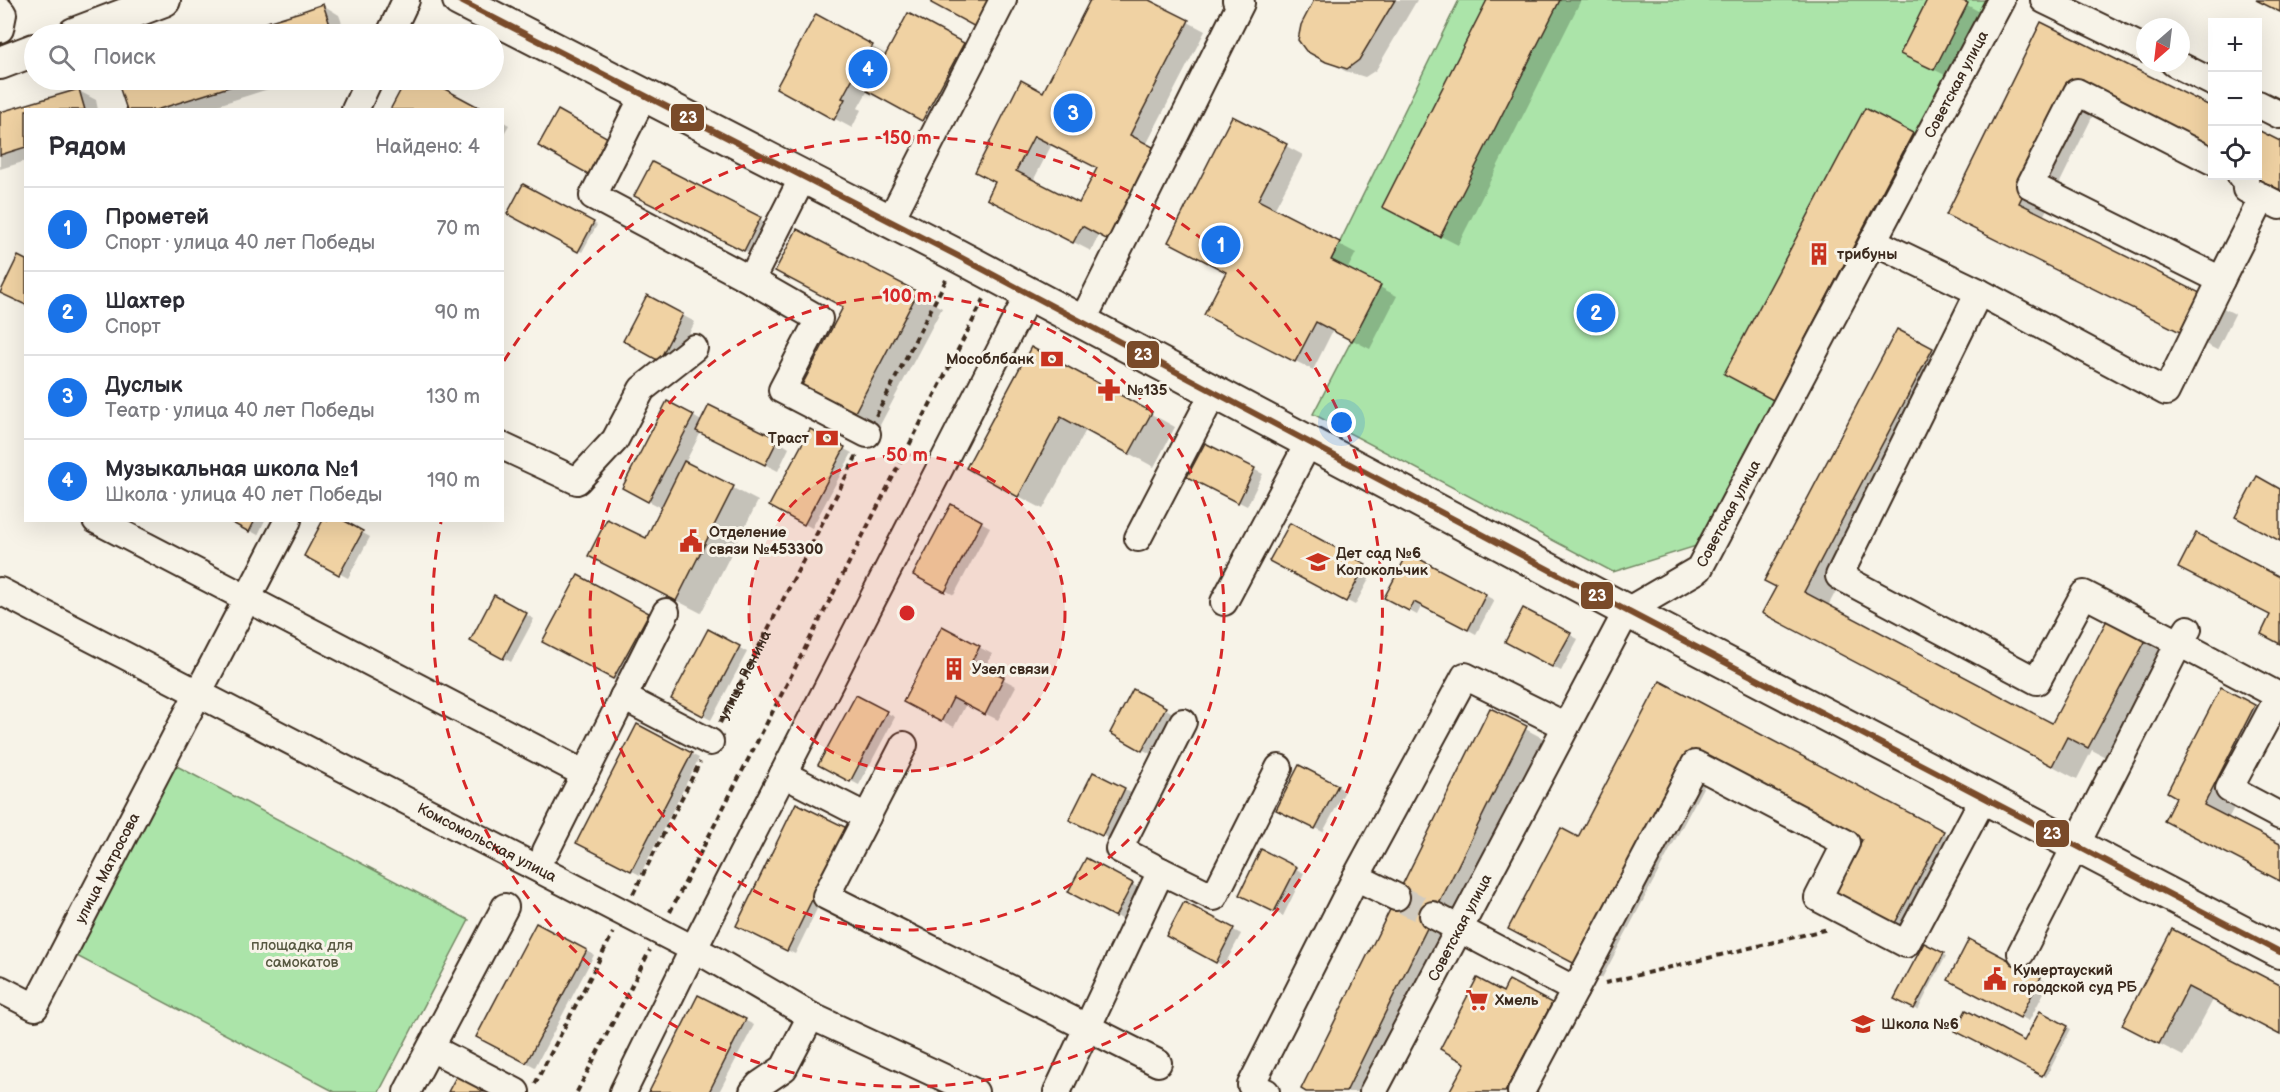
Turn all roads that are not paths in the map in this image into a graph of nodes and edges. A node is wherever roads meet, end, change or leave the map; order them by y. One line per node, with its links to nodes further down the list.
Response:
1 (164, 0): 9 (main road)
2 (406, 0): 10 (street)
3 (459, 0): 18 (main road)
4 (1003, 0): 26 (street)
5 (2001, 0): 27 (street, Советская улица)
6 (2044, 0): 12 (street)
7 (1240, 1): 32 (street)
8 (0, 10): 11 (street)
9 (100, 24)
10 (395, 24)
11 (0, 29)
12 (2136, 45)
13 (24, 54): 14 (main road)
14 (0, 63)
15 (2190, 71): 16 (street)
16 (2208, 80)
17 (364, 90): 20 (street)
18 (644, 95): 23 (main road); 28 (street)
19 (2262, 106): 21 (street)
20 (356, 108)
21 (2280, 115)
22 (2208, 159): 29 (street)
23 (803, 177): 26 (main road); 28 (street)
24 (2245, 180): 25 (street)
25 (2271, 202): 29 (street)
26 (890, 222): 31 (main road)
27 (1873, 241): 30 (street); 44 (street, Советская улица)
28 (751, 280): 35 (street)
29 (2221, 280): 30 (street)
30 (1978, 292): 46 (street)
31 (1029, 294): 32 (main road); 56 (street)
32 (1082, 322): 34 (main road)
33 (694, 348): 37 (street)
34 (1214, 392): 36 (main road); 40 (street)
35 (867, 434)
36 (1309, 442): 43 (street); 44 (main road)
37 (504, 447)
38 (100, 522): 42 (street)
39 (287, 522): 42 (street)
40 (1138, 538)
41 (0, 591): 47 (street, Комсомольская улица)
42 (247, 599): 47 (street); 55 (street)
43 (1224, 602)
44 (1627, 611): 51 (street, Советская улица); 57 (main road)
45 (666, 612): 48 (street)
46 (2183, 636): 49 (street); 60 (street)
47 (199, 694): 68 (street, Комсомольская улица); 71 (street, улица Матросова)
48 (623, 697): 52 (street); 55 (street)
49 (2280, 698): 58 (street)
50 (1184, 722): 62 (street)
51 (1566, 726): 63 (street); 67 (street, Советская улица)
52 (710, 742)
53 (904, 745): 59 (street)
54 (1279, 768): 62 (street)
55 (585, 774): 61 (street)
56 (783, 774): 59 (street); 68 (street)
57 (1984, 797): 60 (main road); 72 (street)
58 (2280, 816)
59 (867, 817): 74 (street)
60 (2076, 846): 69 (main road); 70 (street)
61 (546, 851)
62 (1161, 871): 74 (street)
63 (1356, 877): 64 (street); 85 (street)
64 (1396, 897)
65 (505, 907): 75 (street)
66 (1433, 915): 67 (street)
67 (1460, 928): 72 (street); 86 (street, Советская улица)
68 (693, 950): 73 (street, Комсомольская улица); 81 (street)
69 (2280, 952)
70 (2021, 953)
71 (0, 989)
72 (1575, 990): 78 (street)
73 (811, 1016): 77 (street, Комсомольская улица); 82 (street)
74 (1088, 1026): 76 (street); 84 (street)
75 (430, 1048): 79 (street); 80 (street)
76 (1158, 1063)
77 (940, 1084): 83 (street, Комсомольская улица)
78 (1527, 1090)
79 (408, 1092)
80 (516, 1092)
81 (623, 1092)
82 (753, 1092)
83 (975, 1092)
84 (1057, 1092)
85 (1266, 1092)
86 (1374, 1092)

